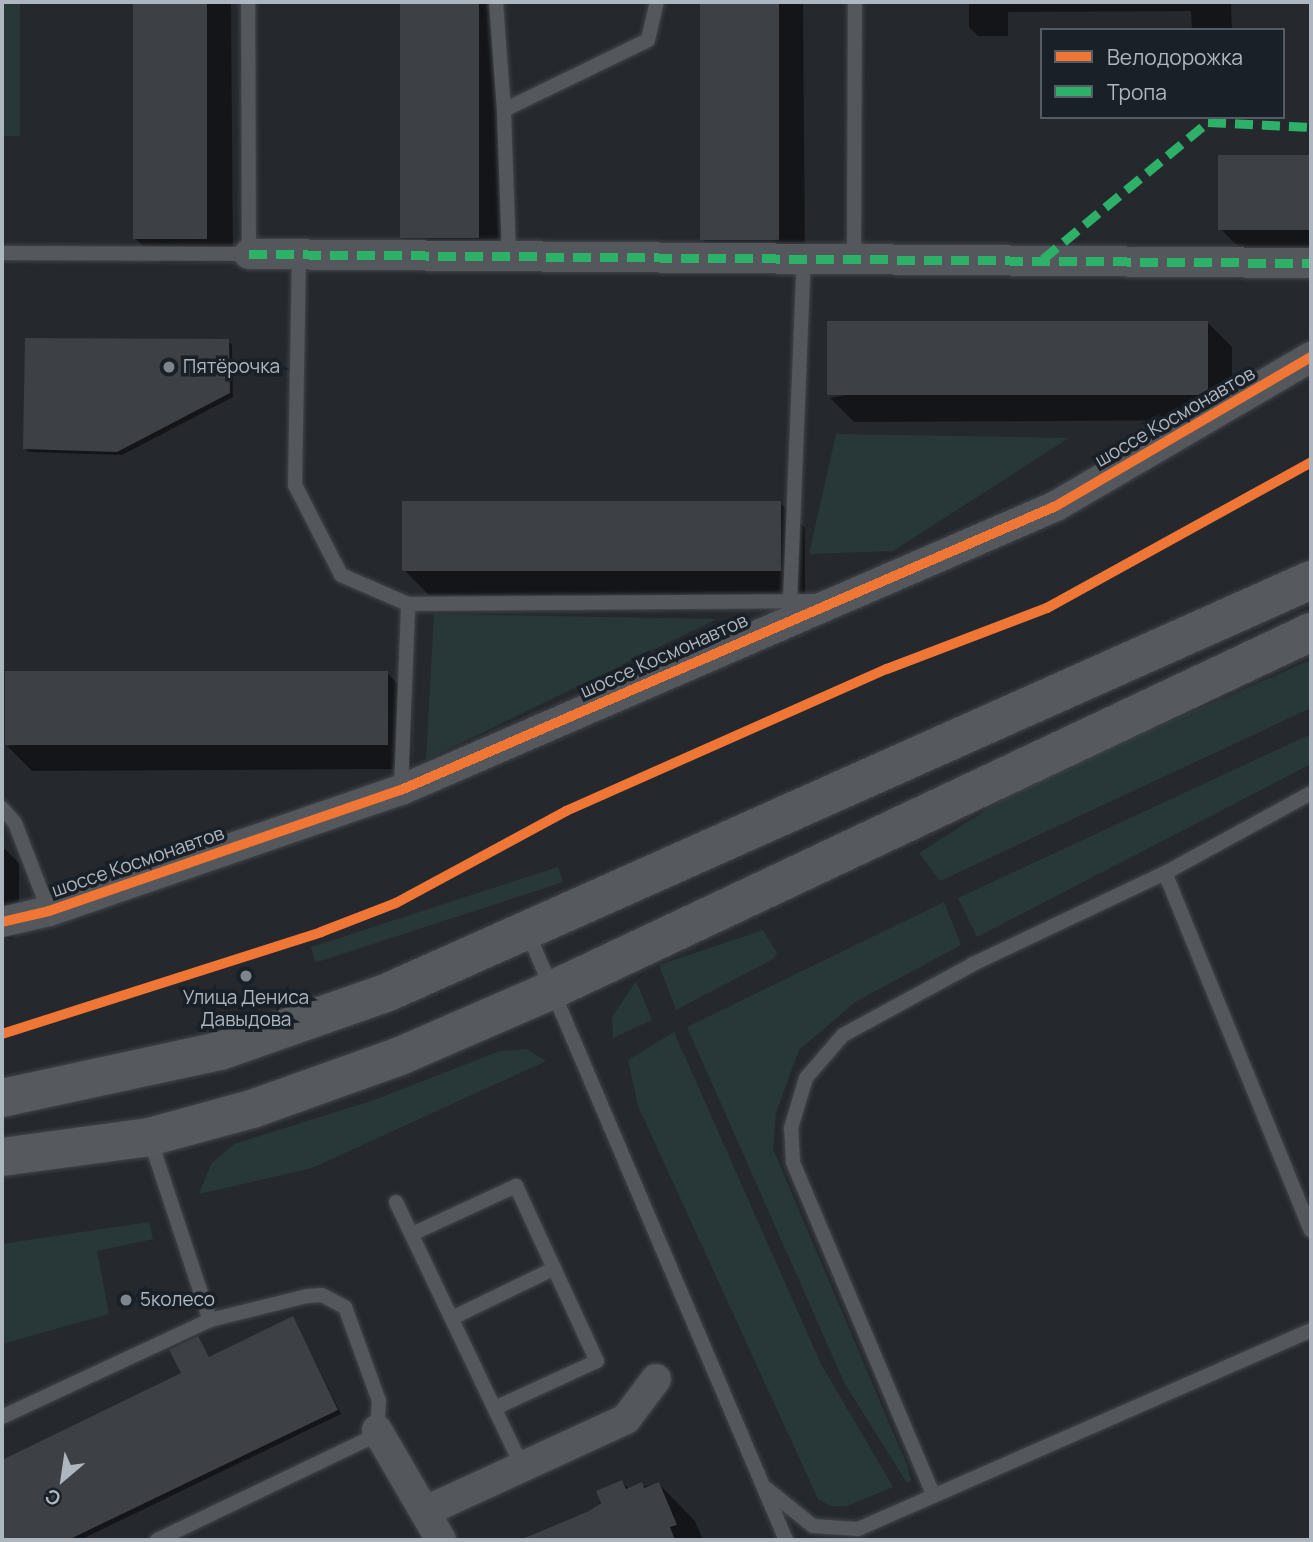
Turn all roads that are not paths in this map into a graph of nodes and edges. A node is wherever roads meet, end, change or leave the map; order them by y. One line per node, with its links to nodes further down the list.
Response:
1 (248, 2): 7 (lane)
2 (496, 2): 5 (lane)
3 (657, 2): 5 (lane)
4 (855, 2): 11 (lane)
5 (504, 110): 9 (lane)
6 (2, 253): 7 (lane)
7 (249, 254): 8 (street)
8 (299, 255): 9 (street); 17 (lane)
9 (509, 256): 10 (street)
10 (804, 257): 11 (street); 15 (lane)
11 (854, 258): 12 (street)
12 (1311, 263)
13 (1311, 357): 16 (street, шоссе Космонавтов)
14 (1311, 580): 25 (main road)
15 (790, 601): 16 (lane); 17 (lane)
16 (834, 601): 19 (street, шоссе Космонавтов)
17 (408, 604): 19 (lane)
18 (1311, 632): 26 (main road)
19 (401, 790): 23 (street, шоссе Космонавтов)
20 (1311, 793): 22 (lane)
21 (2, 808): 23 (lane)
22 (1165, 873): 31 (lane); 43 (lane)
23 (49, 911): 24 (street, шоссе Космонавтов)
24 (2, 922)
25 (527, 930): 26 (lane); 27 (main road)
26 (552, 990): 28 (main road); 42 (lane)
27 (2, 1098)
28 (149, 1137): 29 (main road); 35 (lane)
29 (2, 1157)
30 (396, 1202): 32 (lane)
31 (1311, 1230)
32 (412, 1234): 33 (lane); 34 (lane)
33 (555, 1268): 34 (lane); 38 (lane)
34 (452, 1318): 38 (lane)
35 (210, 1320): 39 (lane); 40 (lane)
36 (1311, 1330): 43 (lane)
37 (656, 1379): 41 (street)
38 (495, 1408): 41 (lane)
39 (2, 1416)
40 (377, 1430): 44 (street); 45 (lane)
41 (522, 1466): 44 (street)
42 (761, 1483): 43 (lane); 47 (lane)
43 (933, 1494)
44 (426, 1511): 46 (street)
45 (157, 1540)
46 (441, 1540)
47 (786, 1540)

